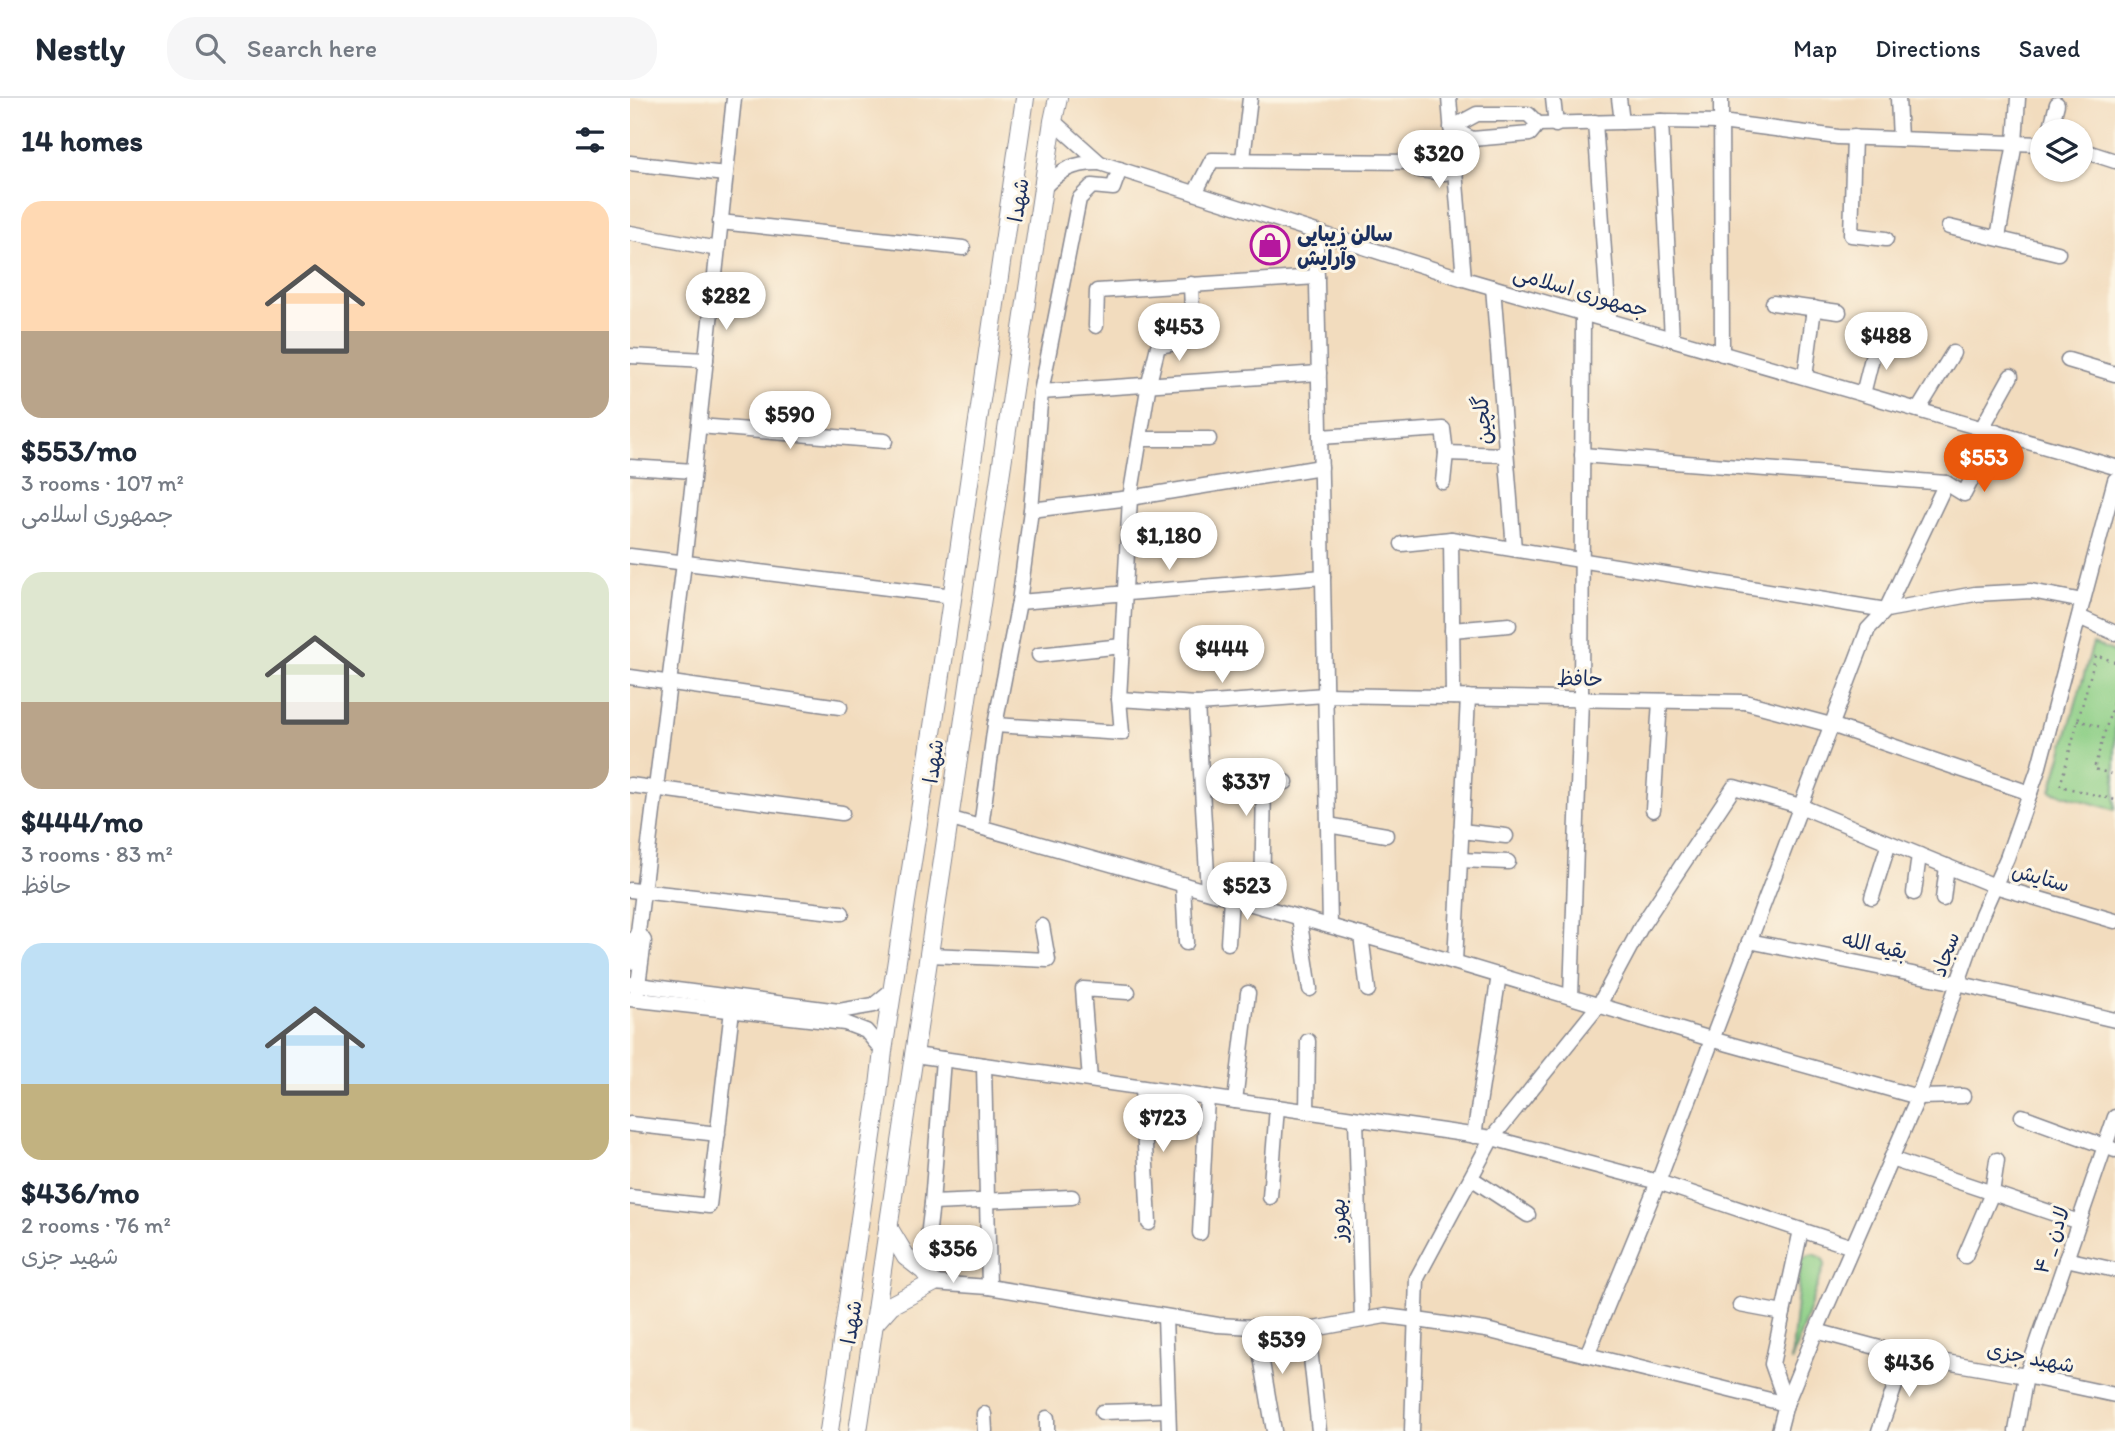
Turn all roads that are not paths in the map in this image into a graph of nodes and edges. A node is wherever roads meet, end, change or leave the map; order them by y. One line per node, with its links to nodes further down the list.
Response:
1 (734, 98): 31 (street)
2 (1025, 98): 85 (main road, شهدا)
3 (1250, 98): 25 (street)
4 (1449, 98): 19 (street)
5 (1553, 98): 18 (street)
6 (1619, 98): 15 (street)
7 (1721, 98): 16 (street)
8 (1898, 98): 21 (street)
9 (2018, 98): 22 (street)
10 (2057, 104): 12 (street)
11 (1055, 107): 28 (street, جمهوری اسلامی); 32 (main road, شهدا)
12 (2053, 119)
13 (1661, 121): 15 (street); 16 (street); 53 (street)
14 (1595, 122): 15 (street); 18 (street); 51 (street)
15 (1622, 122)
16 (1721, 122): 20 (street); 56 (street)
17 (1538, 124): 18 (street); 19 (street); 19 (street)
18 (1556, 125)
19 (1451, 128): 29 (street)
20 (1854, 137): 21 (street); 39 (street)
21 (1900, 139): 22 (street)
22 (2015, 144): 23 (street); 38 (street)
23 (2030, 145)
24 (2093, 154): 26 (street)
25 (1243, 159): 29 (street); 33 (street)
26 (2115, 161)
27 (630, 163): 31 (street)
28 (1100, 163): 30 (street, جمهوری اسلامی); 32 (street)
29 (1454, 163): 44 (street)
30 (1120, 169): 33 (street, جمهوری اسلامی); 65 (street)
31 (725, 174): 34 (street)
32 (1042, 189): 86 (main road, شهدا)
33 (1195, 193): 37 (street, جمهوری اسلامی)
34 (720, 222): 40 (street); 41 (street)
35 (1949, 227): 38 (street)
36 (630, 233): 41 (street)
37 (1316, 233): 43 (street); 44 (street, جمهوری اسلامی)
38 (1998, 237): 42 (street)
39 (1886, 239)
40 (963, 248)
41 (718, 249): 58 (street)
42 (2058, 253)
43 (1317, 277): 45 (street); 60 (street)
44 (1465, 279): 46 (street, جمهوری اسلامی)
45 (1191, 284): 52 (street); 64 (street)
46 (1493, 288): 50 (street, جمهوری اسلامی); 75 (street, گلچین)
47 (1773, 303): 48 (street)
48 (1814, 308): 49 (street); 63 (street)
49 (1839, 312)
50 (1583, 313): 51 (street, جمهوری اسلامی); 76 (street)
51 (1609, 321): 53 (street, جمهوری اسلامی)
52 (1096, 326)
53 (1672, 339): 56 (street, جمهوری اسلامی)
54 (1876, 342): 66 (street)
55 (1953, 353): 67 (street)
56 (1722, 354): 63 (street, جمهوری اسلامی)
57 (630, 356): 58 (street)
58 (706, 360): 68 (street)
59 (2068, 360): 61 (street)
60 (1319, 373): 64 (street); 70 (street)
61 (2115, 374)
62 (2011, 376): 69 (street)
63 (1805, 377): 66 (street, جمهوری اسلامی)
64 (1149, 383): 65 (street); 71 (street)
65 (1041, 391): 87 (street)
66 (1863, 394): 67 (street, جمهوری اسلامی)
67 (1917, 410): 69 (street, جمهوری اسلامی)
68 (699, 426): 73 (street); 80 (street)
69 (1989, 430): 79 (street, جمهوری اسلامی); 83 (street)
70 (1320, 438): 74 (street); 78 (street)
71 (1140, 439): 72 (street); 84 (street)
72 (1209, 439)
73 (885, 441)
74 (1446, 453): 75 (street); 82 (street)
75 (1506, 455): 90 (street, گلچین)
76 (1582, 455): 83 (street); 92 (street)
77 (630, 467): 80 (street)
78 (1321, 467): 84 (street); 94 (street)
79 (2115, 467)
80 (694, 471): 93 (street)
81 (2115, 480): 97 (street, سجاد)
82 (1443, 482)
83 (1946, 483): 99 (street)
84 (1130, 498): 87 (street); 95 (street)
85 (966, 505): 86 (main road); 96 (main road, شهدا)
86 (994, 509): 125 (main road, شهدا)
87 (1031, 510): 98 (street)
88 (1451, 539): 89 (street); 90 (street); 102 (street)
89 (1402, 544)
90 (1514, 549): 92 (street)
91 (630, 556): 93 (street)
92 (1582, 561): 99 (street); 112 (street)
93 (684, 563): 96 (street); 107 (street)
94 (1323, 577): 95 (street); 108 (street)
95 (1125, 593): 98 (street); 104 (street)
96 (953, 596): 161 (main road, شهدا)
97 (2083, 601): 99 (street); 100 (street, سجاد)
98 (1019, 602): 116 (street)
99 (1886, 611): 117 (street)
100 (2078, 617): 103 (street); 121 (street, سجاد)
101 (1509, 625): 102 (street)
102 (1452, 630): 109 (street)
103 (2115, 633)
104 (1122, 646): 105 (street); 111 (street)
105 (1039, 655)
106 (630, 677): 107 (street)
107 (670, 682): 115 (street); 120 (street)
108 (1325, 695): 109 (street, حافظ); 114 (street, حافظ); 126 (street)
109 (1453, 697): 110 (street, حافظ)
110 (1468, 697): 112 (street, حافظ); 128 (street)
111 (1119, 699): 114 (street, حافظ); 116 (street)
112 (1581, 699): 113 (street, حافظ); 166 (street)
113 (1660, 701): 117 (street, حافظ); 123 (street)
114 (1197, 704): 139 (street)
115 (840, 706)
116 (995, 725): 127 (street)
117 (1831, 725): 121 (street, حافظ); 122 (street)
118 (1286, 782): 144 (street)
119 (630, 785): 120 (street)
120 (656, 790): 124 (street); 138 (street)
121 (2030, 793): 137 (street, سجاد)
122 (1800, 806): 131 (street, ستایش); 152 (street); 167 (street, ستایش)
123 (1653, 810)
124 (842, 813)
125 (948, 818): 127 (street); 155 (main road, شهدا)
126 (1328, 825): 129 (street); 149 (street)
127 (981, 827): 136 (street)
128 (1461, 831): 130 (street); 133 (street)
129 (1386, 835)
130 (1506, 836)
131 (1889, 843): 132 (street, ستایش); 141 (street)
132 (1919, 855): 135 (street, ستایش); 140 (street)
133 (1460, 860): 134 (street); 157 (street)
134 (1508, 862)
135 (1947, 866): 137 (street, ستایش); 143 (street)
136 (1182, 884): 139 (street); 153 (street)
137 (1995, 886): 147 (street, ستایش); 159 (street, سجاد)
138 (637, 891): 145 (street); 150 (street)
139 (1208, 891): 142 (street)
140 (1914, 893)
141 (1872, 897)
142 (1231, 898): 144 (street); 154 (street)
143 (1943, 900)
144 (1262, 906): 146 (street)
145 (842, 912)
146 (1299, 917): 149 (street); 160 (street)
147 (2115, 921)
148 (1042, 926): 155 (street)
149 (1330, 926): 151 (street)
150 (638, 932): 156 (street); 163 (street)
151 (1361, 935): 157 (street); 162 (street)
152 (1749, 940): 159 (street, بقیه الله); 171 (street)
153 (1186, 943)
154 (1228, 943)
155 (929, 955): 174 (main road, شهدا)
156 (630, 961)
157 (1455, 962): 158 (street)
158 (1499, 975): 166 (street); 190 (street)
159 (1957, 983): 170 (street, بقیه الله); 181 (street, سجاد)
160 (1310, 989)
161 (892, 990): 168 (street); 173 (main road, شهدا)
162 (1368, 990)
163 (634, 992): 168 (street); 169 (street)
164 (1128, 992): 177 (street)
165 (1248, 993): 182 (street)
166 (1571, 997): 167 (street)
167 (1599, 1005): 171 (street); 191 (street)
168 (748, 1006): 169 (street); 173 (street)
169 (732, 1010): 189 (street)
170 (2115, 1020)
171 (1711, 1039): 181 (street); 196 (street)
172 (1308, 1041): 184 (street)
173 (883, 1051): 232 (main road, شهدا)
174 (915, 1055): 175 (street); 206 (main road, شهدا)
175 (943, 1059): 176 (street); 202 (street)
176 (984, 1065): 177 (street); 201 (street)
177 (1090, 1080): 178 (street)
178 (1142, 1088): 180 (street); 205 (street)
179 (1963, 1096): 181 (street)
180 (1207, 1097): 182 (street); 208 (street)
181 (1918, 1097): 193 (street, سجاد)
182 (1236, 1101): 183 (street)
183 (1277, 1107): 184 (street); 200 (street)
184 (1307, 1112): 187 (street)
185 (2022, 1116): 192 (street)
186 (2115, 1117): 192 (street, لادن _ ۴)
187 (1356, 1119): 190 (street); 218 (street, بهروز)
188 (630, 1124): 189 (street)
189 (718, 1134): 198 (street)
190 (1474, 1136): 191 (street)
191 (1492, 1138): 195 (street); 196 (street)
192 (2110, 1149): 204 (street, لادن _ ۴)
193 (1892, 1159): 197 (street); 209 (street, سجاد)
194 (1997, 1160): 197 (street)
195 (1471, 1178): 203 (street); 219 (street)
196 (1658, 1182): 207 (street); 224 (street)
197 (1992, 1193): 204 (street); 210 (street)
198 (630, 1197)
199 (1072, 1197): 201 (street)
200 (1270, 1197)
201 (987, 1202): 202 (street); 214 (street)
202 (932, 1203): 213 (street)
203 (1528, 1215)
204 (2079, 1222): 211 (street, لادن _ ۴)
205 (1149, 1223)
206 (888, 1227): 213 (main road); 220 (main road, شهدا)
207 (1801, 1230): 209 (street); 216 (street)
208 (1200, 1233)
209 (1852, 1247): 223 (street, سجاد)
210 (1965, 1256)
211 (2066, 1259): 212 (street); 226 (street, لادن _ ۴)
212 (2115, 1270)
213 (929, 1277): 214 (street); 220 (main road)
214 (989, 1287): 217 (street)
215 (1740, 1306): 216 (street)
216 (1783, 1313): 228 (street)
217 (1165, 1317): 221 (street); 229 (street)
218 (1362, 1320): 219 (street); 222 (street)
219 (1417, 1320): 224 (street); 238 (street)
220 (874, 1324): 233 (main road, شهدا)
221 (1256, 1328): 222 (street); 236 (street)
222 (1308, 1330): 237 (street)
223 (1816, 1331): 225 (street, شهید جزی); 228 (street, سجاد)
224 (1587, 1355): 228 (street)
225 (1906, 1355): 226 (street, شهید جزی); 240 (street)
226 (2026, 1376): 227 (street, شهید جزی); 241 (street, لادن _ ۴)
227 (2115, 1395)
228 (1786, 1405): 239 (street, سجاد)
229 (1168, 1410): 230 (street); 235 (street)
230 (1102, 1412)
231 (984, 1414): 234 (street)
232 (828, 1431)
233 (858, 1431)
234 (985, 1431)
235 (1169, 1431)
236 (1274, 1431)
237 (1320, 1431)
238 (1412, 1431)
239 (1779, 1431)
240 (1879, 1431)
241 (2016, 1431)

